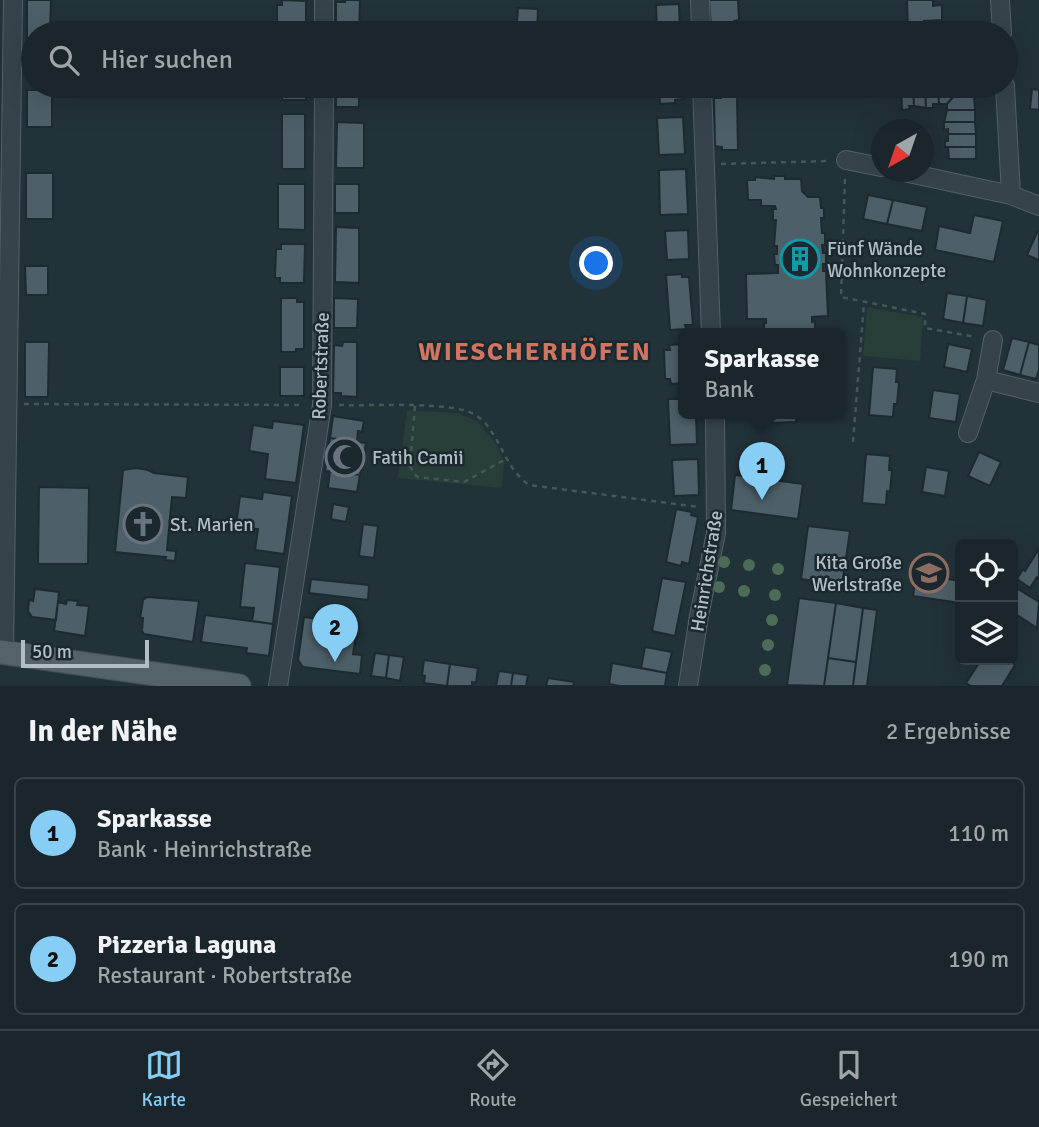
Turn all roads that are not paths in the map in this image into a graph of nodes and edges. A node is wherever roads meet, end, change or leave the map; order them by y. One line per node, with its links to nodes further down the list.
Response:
1 (13, 0): 22 (street)
2 (324, 0): 5 (street)
3 (699, 0): 6 (street)
4 (1000, 0): 7 (street)
5 (324, 21)
6 (700, 21)
7 (1001, 21)
8 (324, 98): 24 (street, Robertstraße)
9 (702, 98): 16 (street)
10 (1006, 98): 14 (street)
11 (846, 160): 12 (street)
12 (871, 165)
13 (934, 178): 14 (street)
14 (1011, 195): 15 (street)
15 (1039, 206)
16 (711, 328)
17 (993, 340): 18 (street)
18 (986, 380): 19 (street); 21 (street)
19 (1039, 393)
20 (715, 419): 25 (street, Heinrichstraße)
21 (968, 433)
22 (2, 653): 23 (main road)
23 (239, 686)
24 (278, 686)
25 (688, 686)

